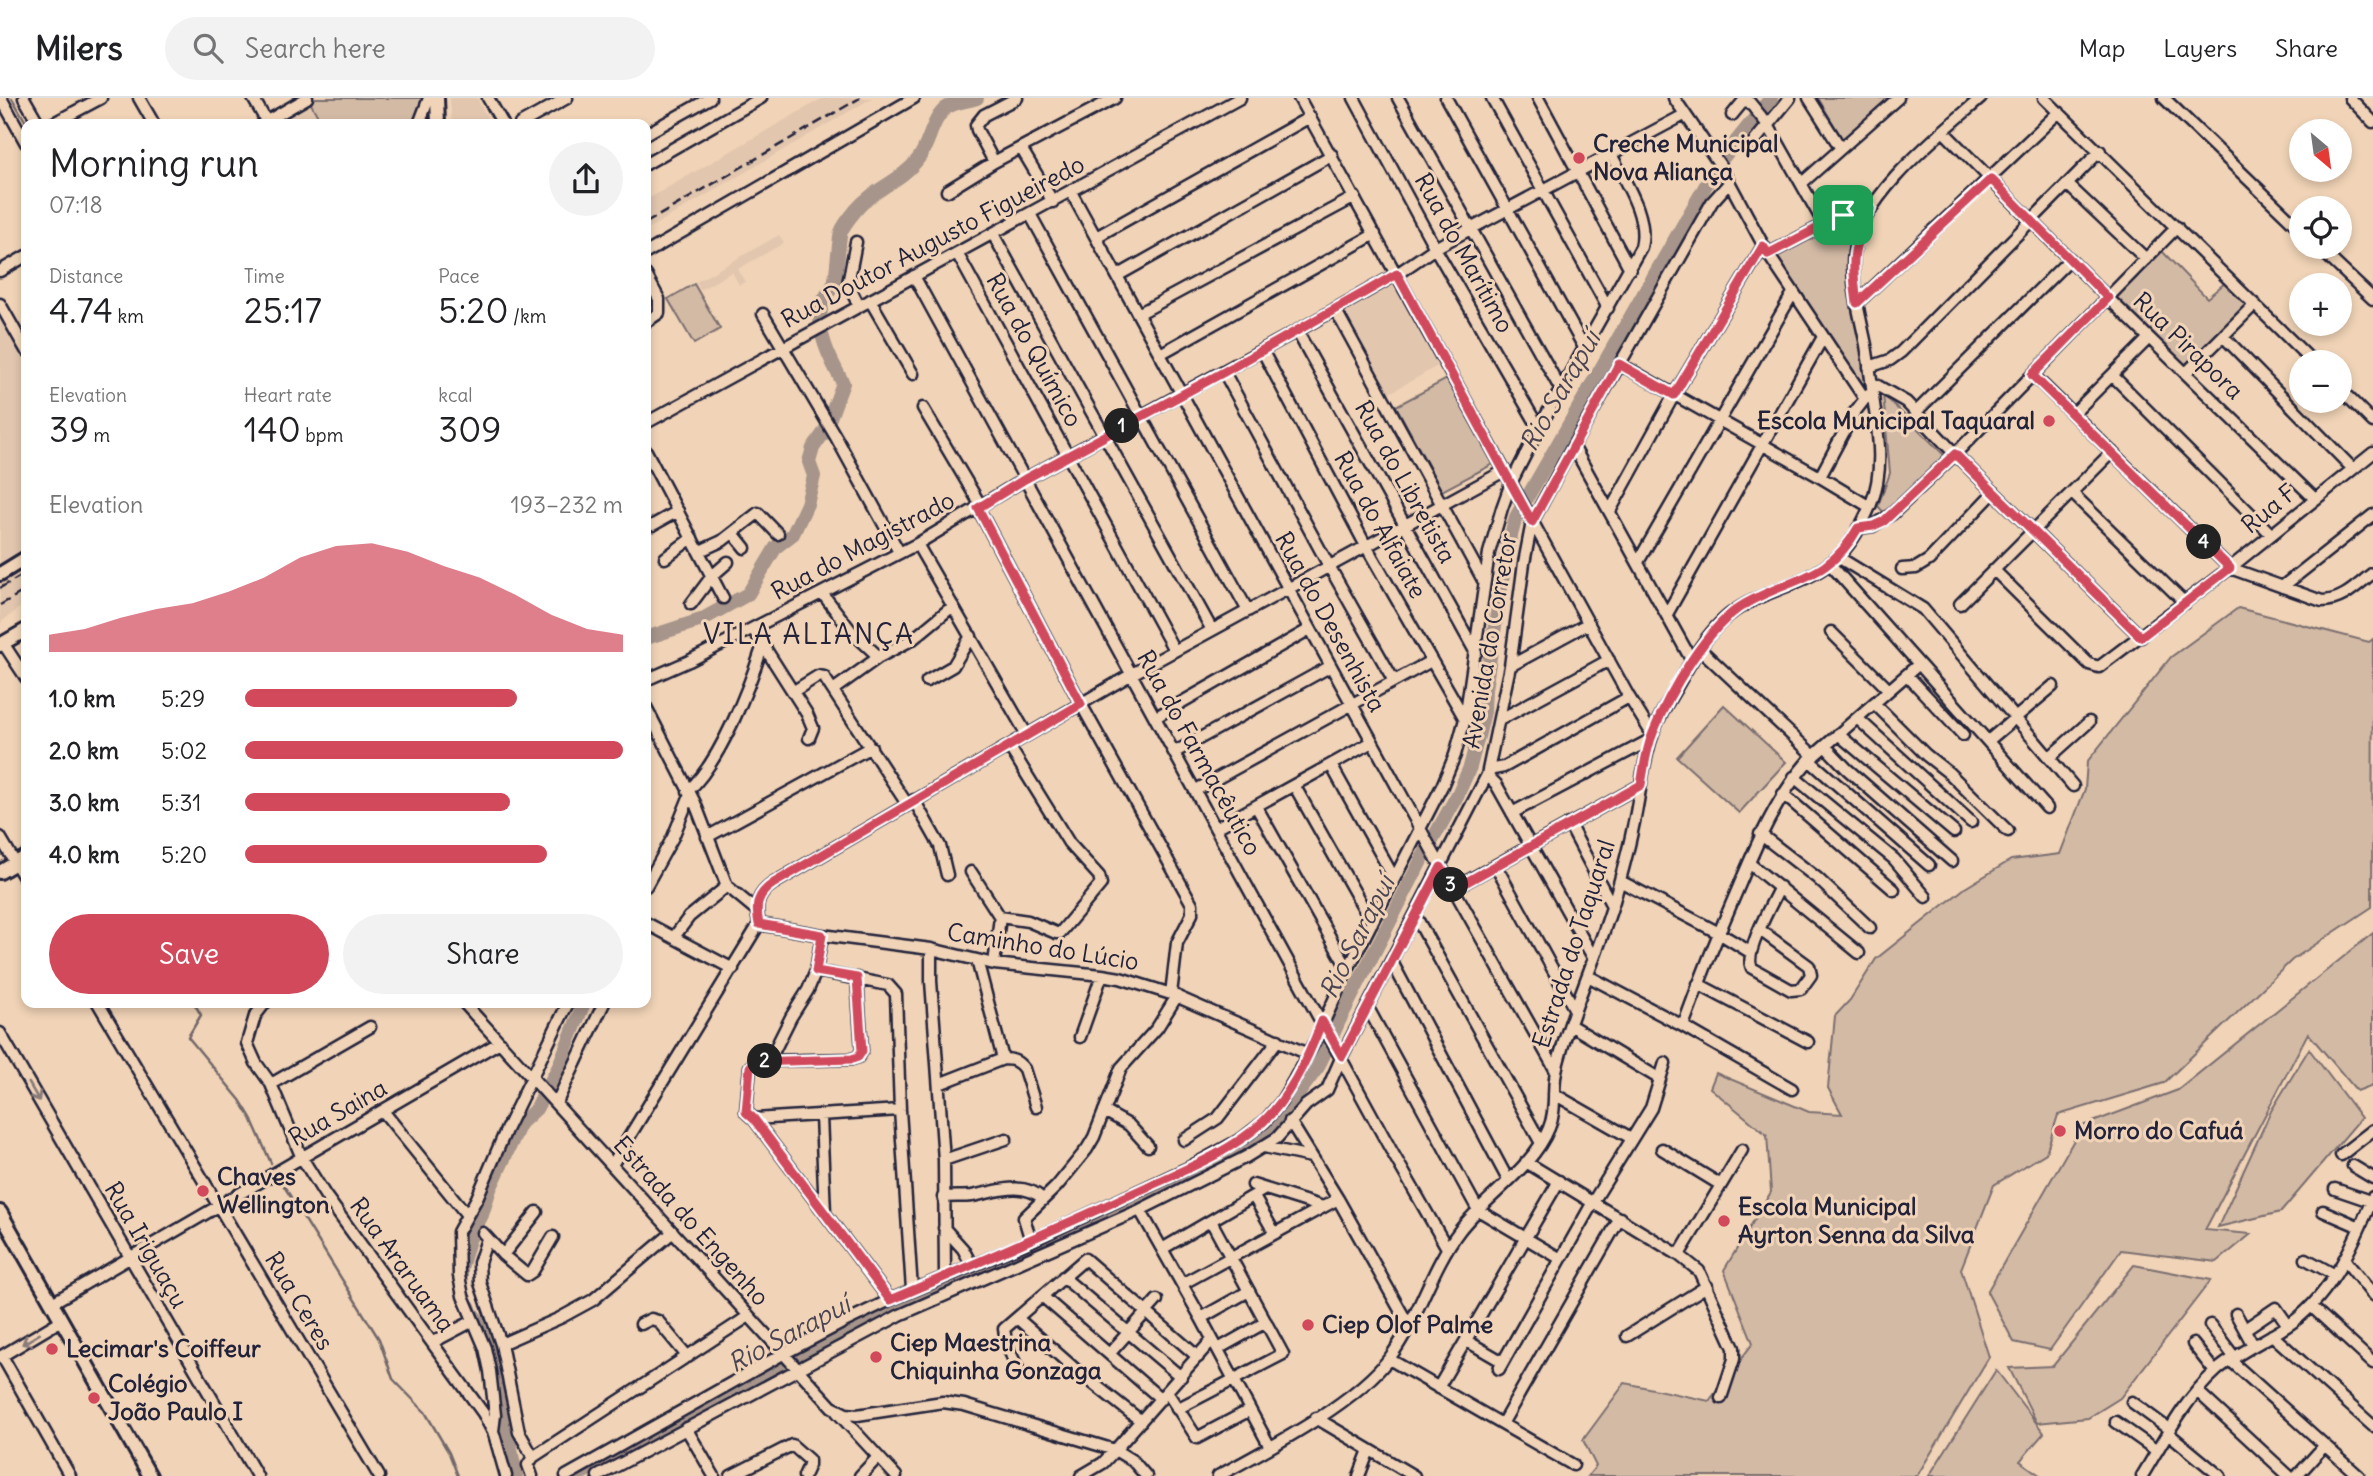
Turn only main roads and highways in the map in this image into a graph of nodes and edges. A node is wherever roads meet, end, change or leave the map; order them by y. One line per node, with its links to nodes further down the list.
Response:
1 (437, 98): 2 (main road)
2 (438, 119)
3 (21, 561): 4 (main road)
4 (0, 574)
5 (21, 633): 6 (main road)
6 (1, 644)
7 (21, 860): 8 (main road)
8 (0, 872)
9 (0, 1212): 10 (main road)
10 (150, 1476)

